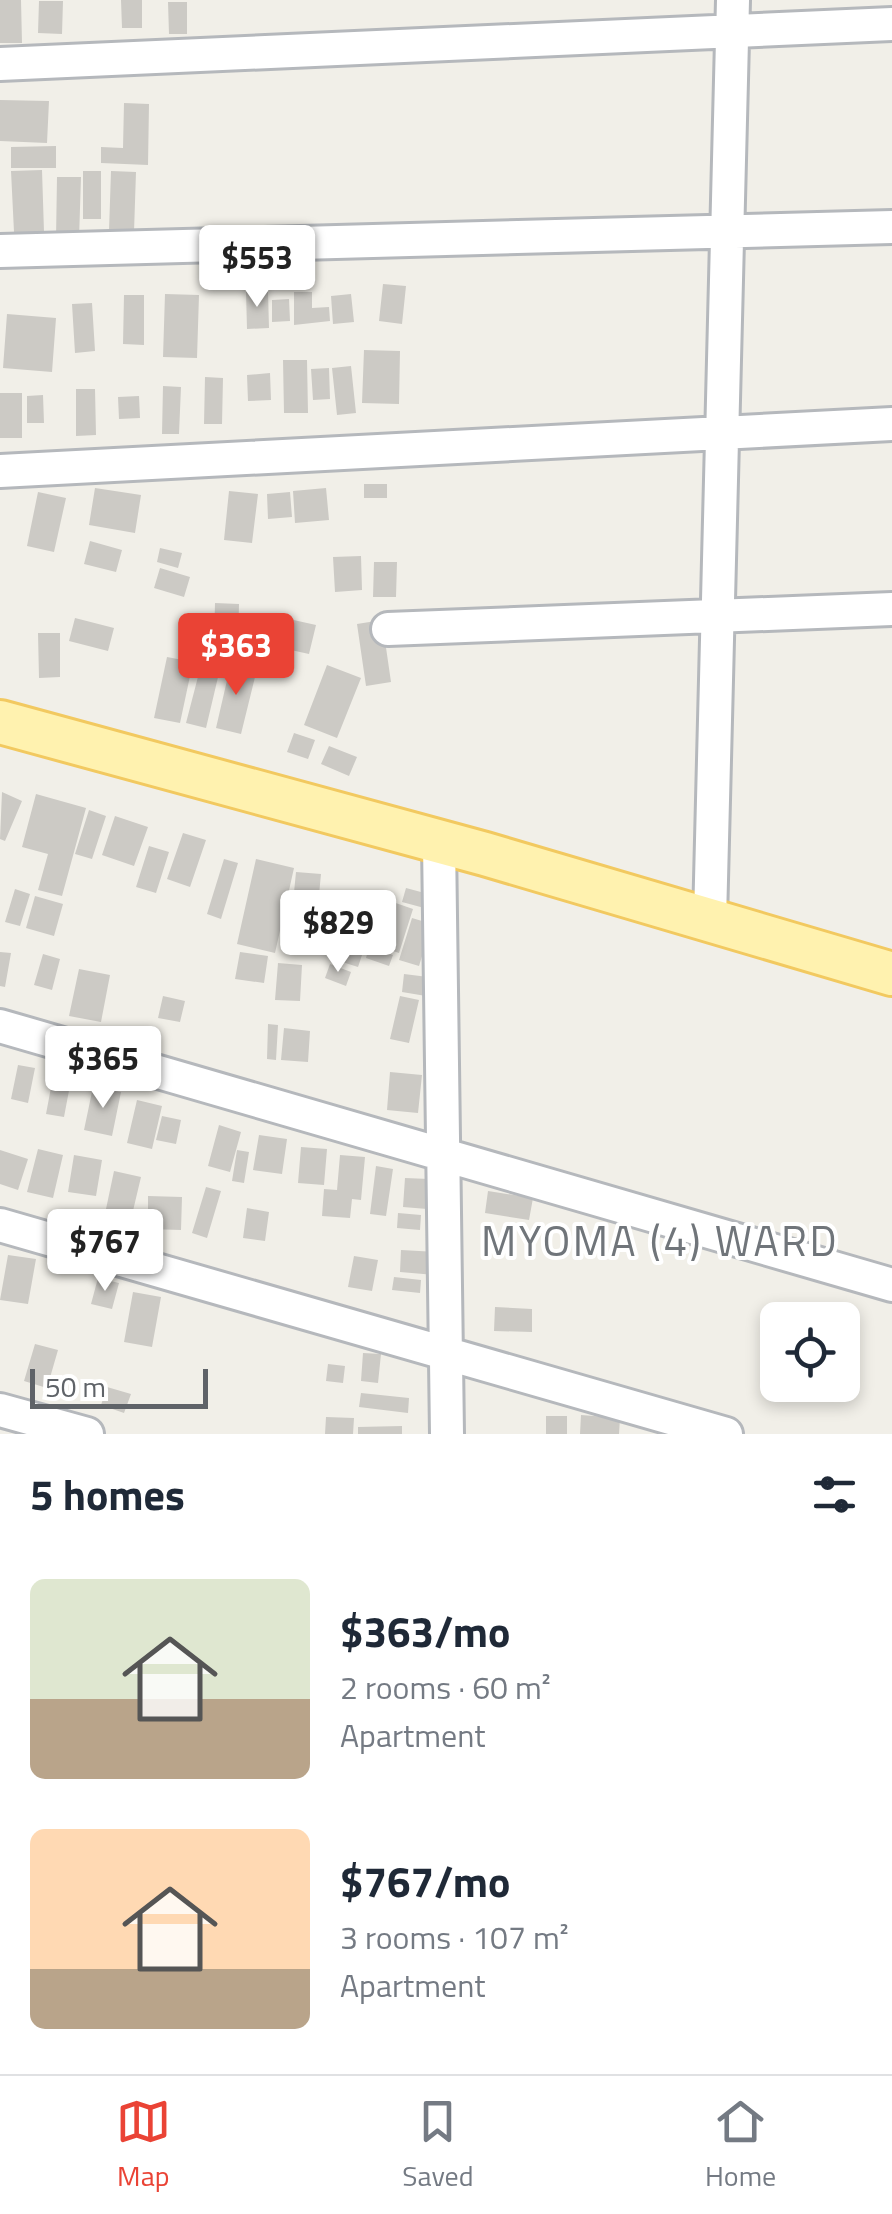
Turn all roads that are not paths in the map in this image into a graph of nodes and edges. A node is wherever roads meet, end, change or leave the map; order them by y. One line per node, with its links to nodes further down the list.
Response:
1 (732, 16): 2 (street); 3 (street); 5 (street)
2 (892, 24)
3 (0, 64)
4 (892, 227): 5 (street)
5 (728, 233): 6 (street); 8 (street)
6 (0, 252)
7 (892, 424): 8 (street)
8 (724, 433): 9 (street); 11 (street)
9 (0, 470)
10 (892, 609): 11 (street)
11 (718, 615): 12 (street); 15 (street)
12 (388, 629)
13 (0, 722): 14 (main road)
14 (439, 842): 15 (main road); 18 (street)
15 (710, 920): 16 (main road)
16 (892, 974)
17 (0, 1026): 18 (street)
18 (444, 1154): 20 (street); 21 (street)
19 (0, 1225): 21 (street)
20 (892, 1284)
21 (446, 1355): 24 (street); 25 (street)
22 (0, 1410): 23 (street)
23 (86, 1434)
24 (448, 1434)
25 (726, 1434)

